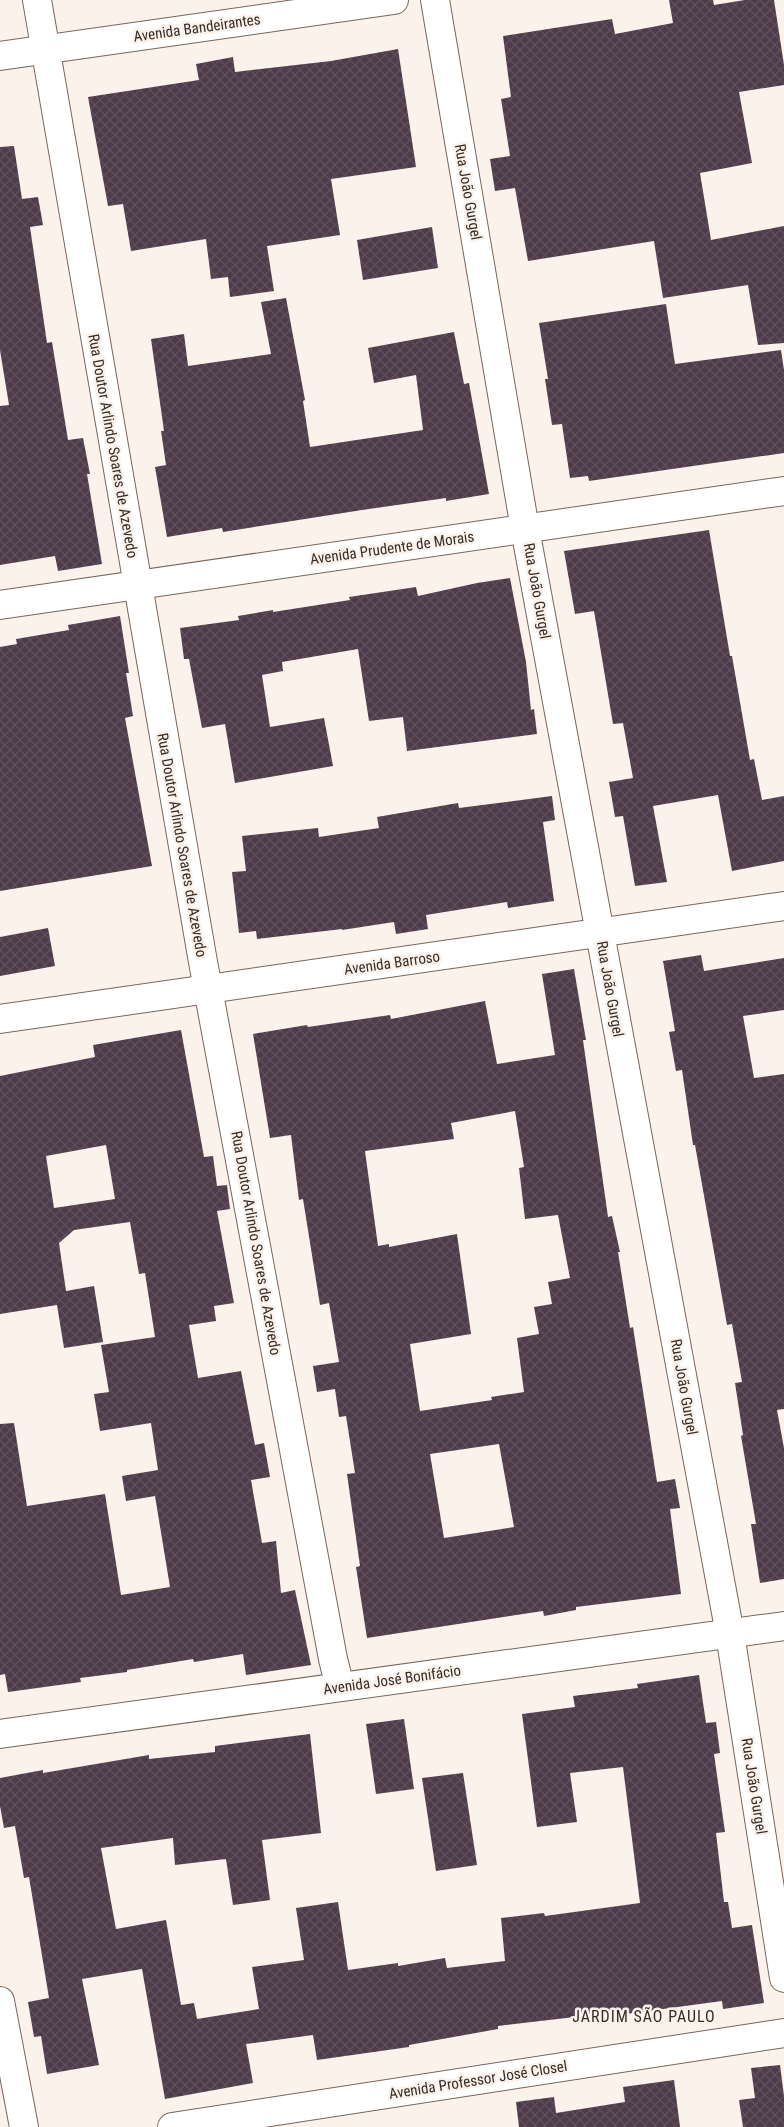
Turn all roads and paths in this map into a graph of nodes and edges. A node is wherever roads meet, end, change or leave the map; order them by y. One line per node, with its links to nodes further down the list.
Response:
1 (37, 0): 4 (street, Rua Doutor Arlindo Soares de Azevedo)
2 (394, 0): 4 (street, Avenida Bandeirantes)
3 (435, 0): 7 (street, Rua João Gurgel)
4 (45, 50): 5 (street, Avenida Bandeirantes); 8 (street, Rua Doutor Arlindo Soares de Azevedo)
5 (0, 56)
6 (784, 491): 7 (street, Avenida Prudente de Morais)
7 (525, 529): 8 (street, Avenida Prudente de Morais); 11 (street, Rua João Gurgel)
8 (137, 586): 9 (street, Avenida Prudente de Morais); 12 (street, Rua Doutor Arlindo Soares de Azevedo)
9 (0, 605)
10 (784, 906): 11 (street, Avenida Barroso)
11 (600, 933): 12 (street, Avenida Barroso); 15 (street, Rua João Gurgel)
12 (209, 989): 13 (street, Avenida Barroso); 16 (street, Rua Doutor Arlindo Soares de Azevedo)
13 (0, 1019)
14 (784, 1626): 15 (street, Avenida José Bonifácio)
15 (730, 1634): 16 (street, Avenida José Bonifácio); 18 (street, Rua João Gurgel)
16 (340, 1687): 17 (street, Avenida José Bonifácio)
17 (0, 1734)
18 (784, 1978)
19 (0, 2001): 21 (street)
20 (784, 2033): 22 (street, Avenida Professor José Closel)
21 (24, 2127)
22 (172, 2127)

